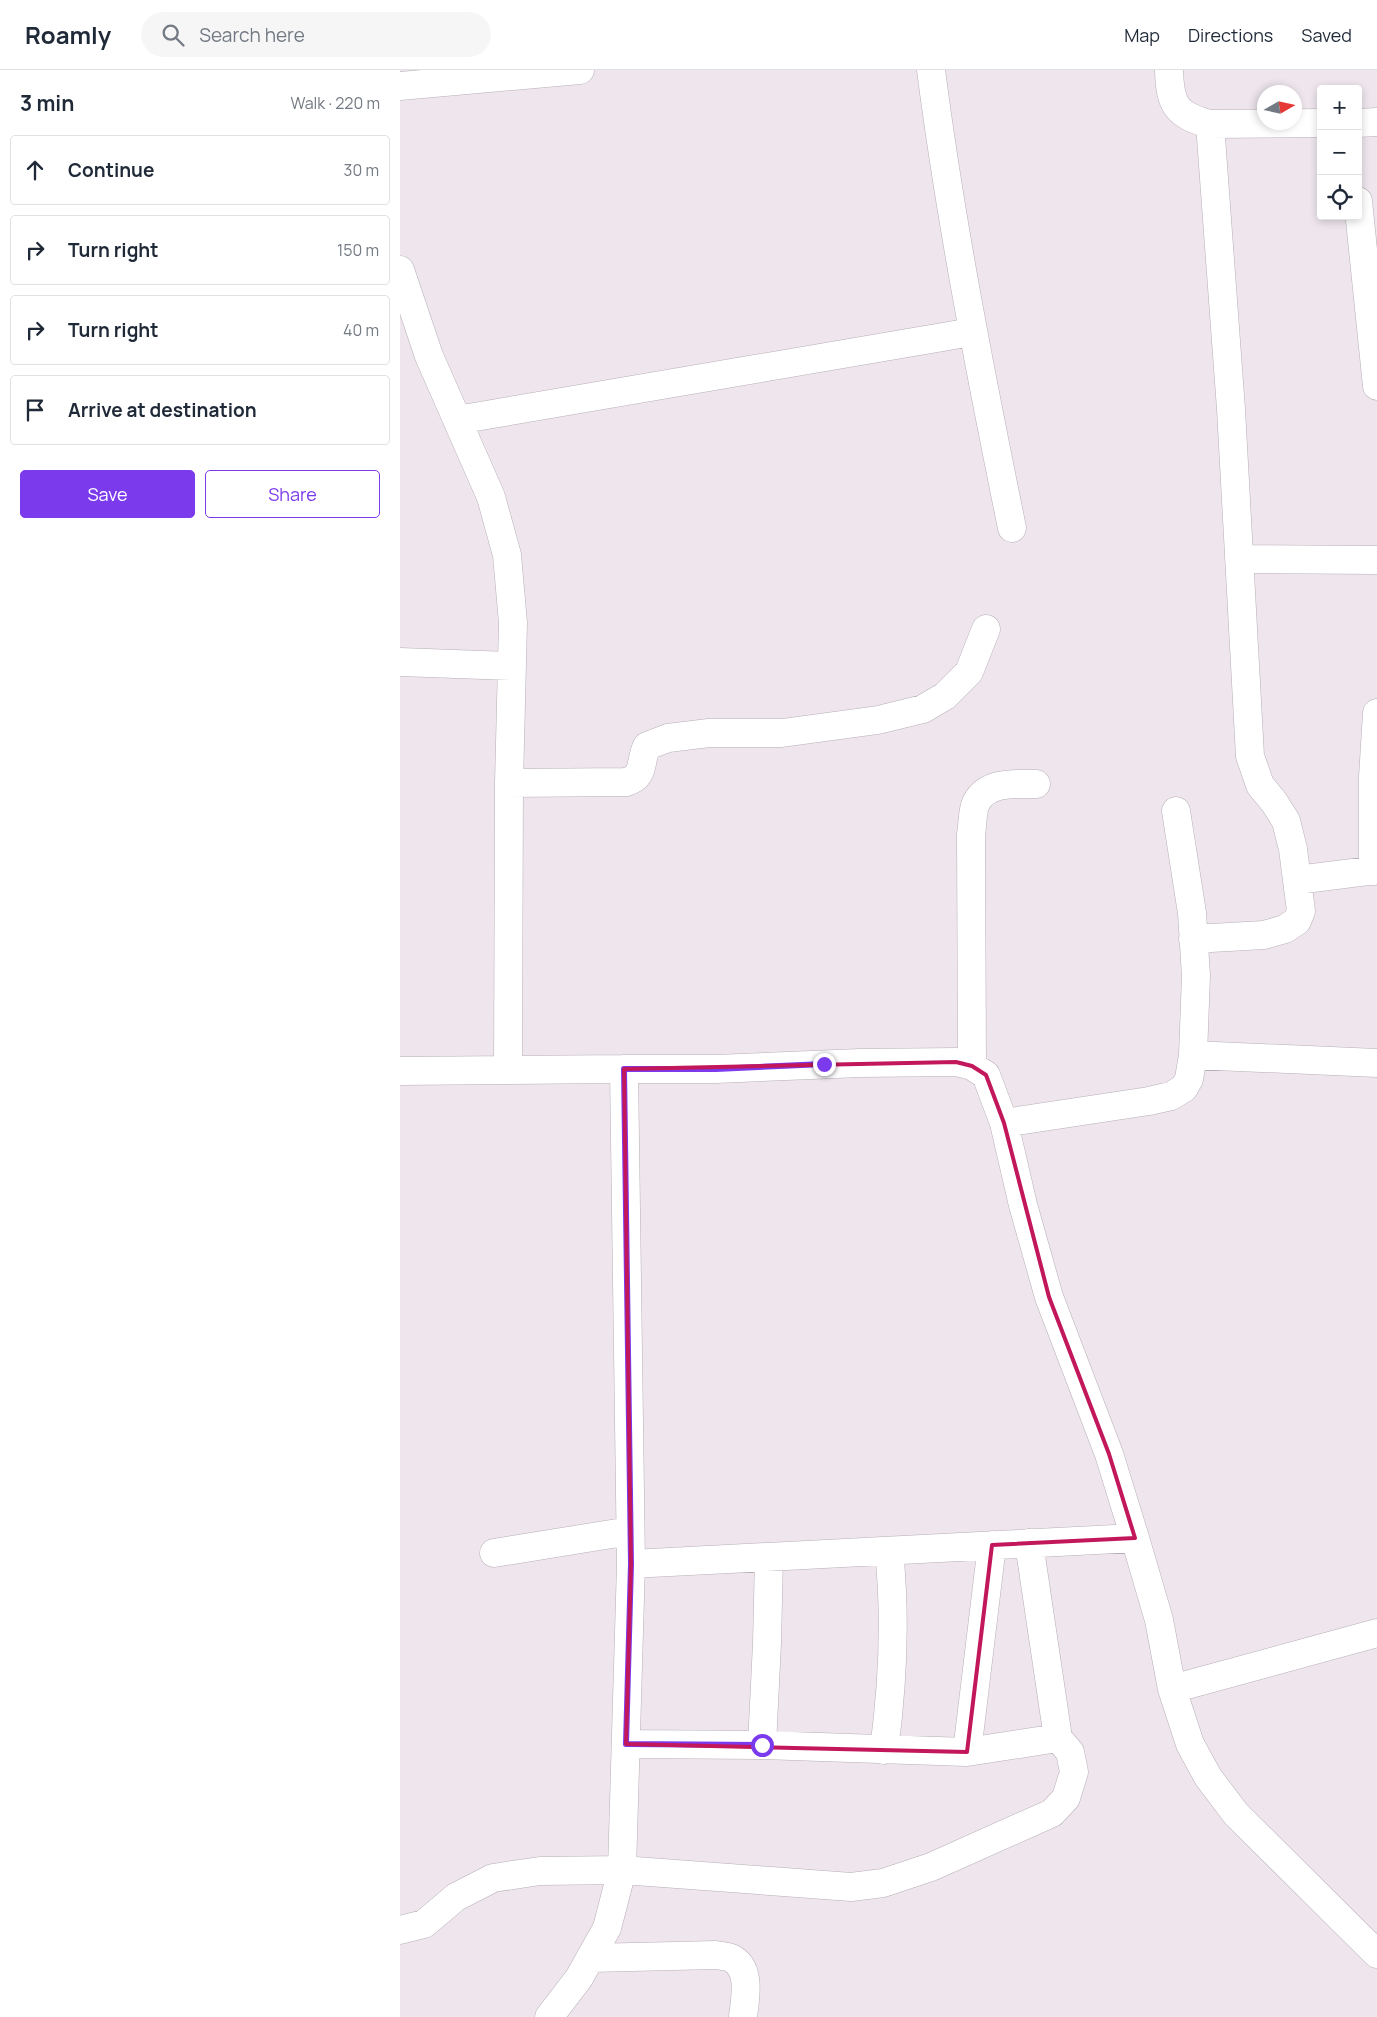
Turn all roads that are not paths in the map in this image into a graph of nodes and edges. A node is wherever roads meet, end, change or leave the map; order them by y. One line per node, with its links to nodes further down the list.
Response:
1 (580, 70): 4 (street)
2 (931, 70): 11 (street)
3 (1168, 70): 8 (street)
4 (400, 86)
5 (1362, 122): 6 (street)
6 (1377, 122)
7 (1317, 123): 8 (street)
8 (1210, 124): 15 (street)
9 (1360, 220): 12 (street)
10 (400, 270): 13 (street)
11 (972, 332): 13 (street); 14 (street)
12 (1377, 386)
13 (458, 420): 19 (street)
14 (1012, 528)
15 (1241, 559): 16 (street); 25 (street)
16 (1377, 560)
17 (986, 629): 21 (street)
18 (400, 662): 19 (street)
19 (512, 666): 21 (street)
20 (1377, 713): 24 (street)
21 (509, 783): 31 (street)
22 (1036, 784): 29 (street)
23 (1176, 811): 26 (street)
24 (1375, 870): 25 (street)
25 (1297, 880): 26 (street)
26 (1193, 940): 27 (street)
27 (1193, 1055): 28 (street); 33 (street)
28 (1377, 1063)
29 (972, 1066): 30 (street); 33 (street)
30 (624, 1069): 31 (street); 34 (street)
31 (508, 1070): 32 (street)
32 (400, 1071)
33 (1004, 1122): 35 (street)
34 (630, 1531): 39 (street); 41 (street)
35 (1135, 1538): 36 (street); 43 (street)
36 (1029, 1544): 37 (street); 44 (street)
37 (992, 1545): 38 (street); 48 (street)
38 (889, 1551): 40 (street); 47 (street)
39 (494, 1553)
40 (768, 1558): 41 (street); 46 (street)
41 (631, 1564): 45 (street)
42 (1377, 1633): 43 (street)
43 (1172, 1689): 51 (street)
44 (1058, 1738): 48 (street); 49 (street)
45 (626, 1744): 46 (street); 49 (street)
46 (762, 1745): 47 (street)
47 (884, 1750): 48 (street)
48 (967, 1752)
49 (622, 1870): 50 (street); 52 (street)
50 (400, 1930)
51 (1377, 1954)
52 (590, 1958): 53 (street); 54 (street)
53 (549, 2017)
54 (744, 2017)

